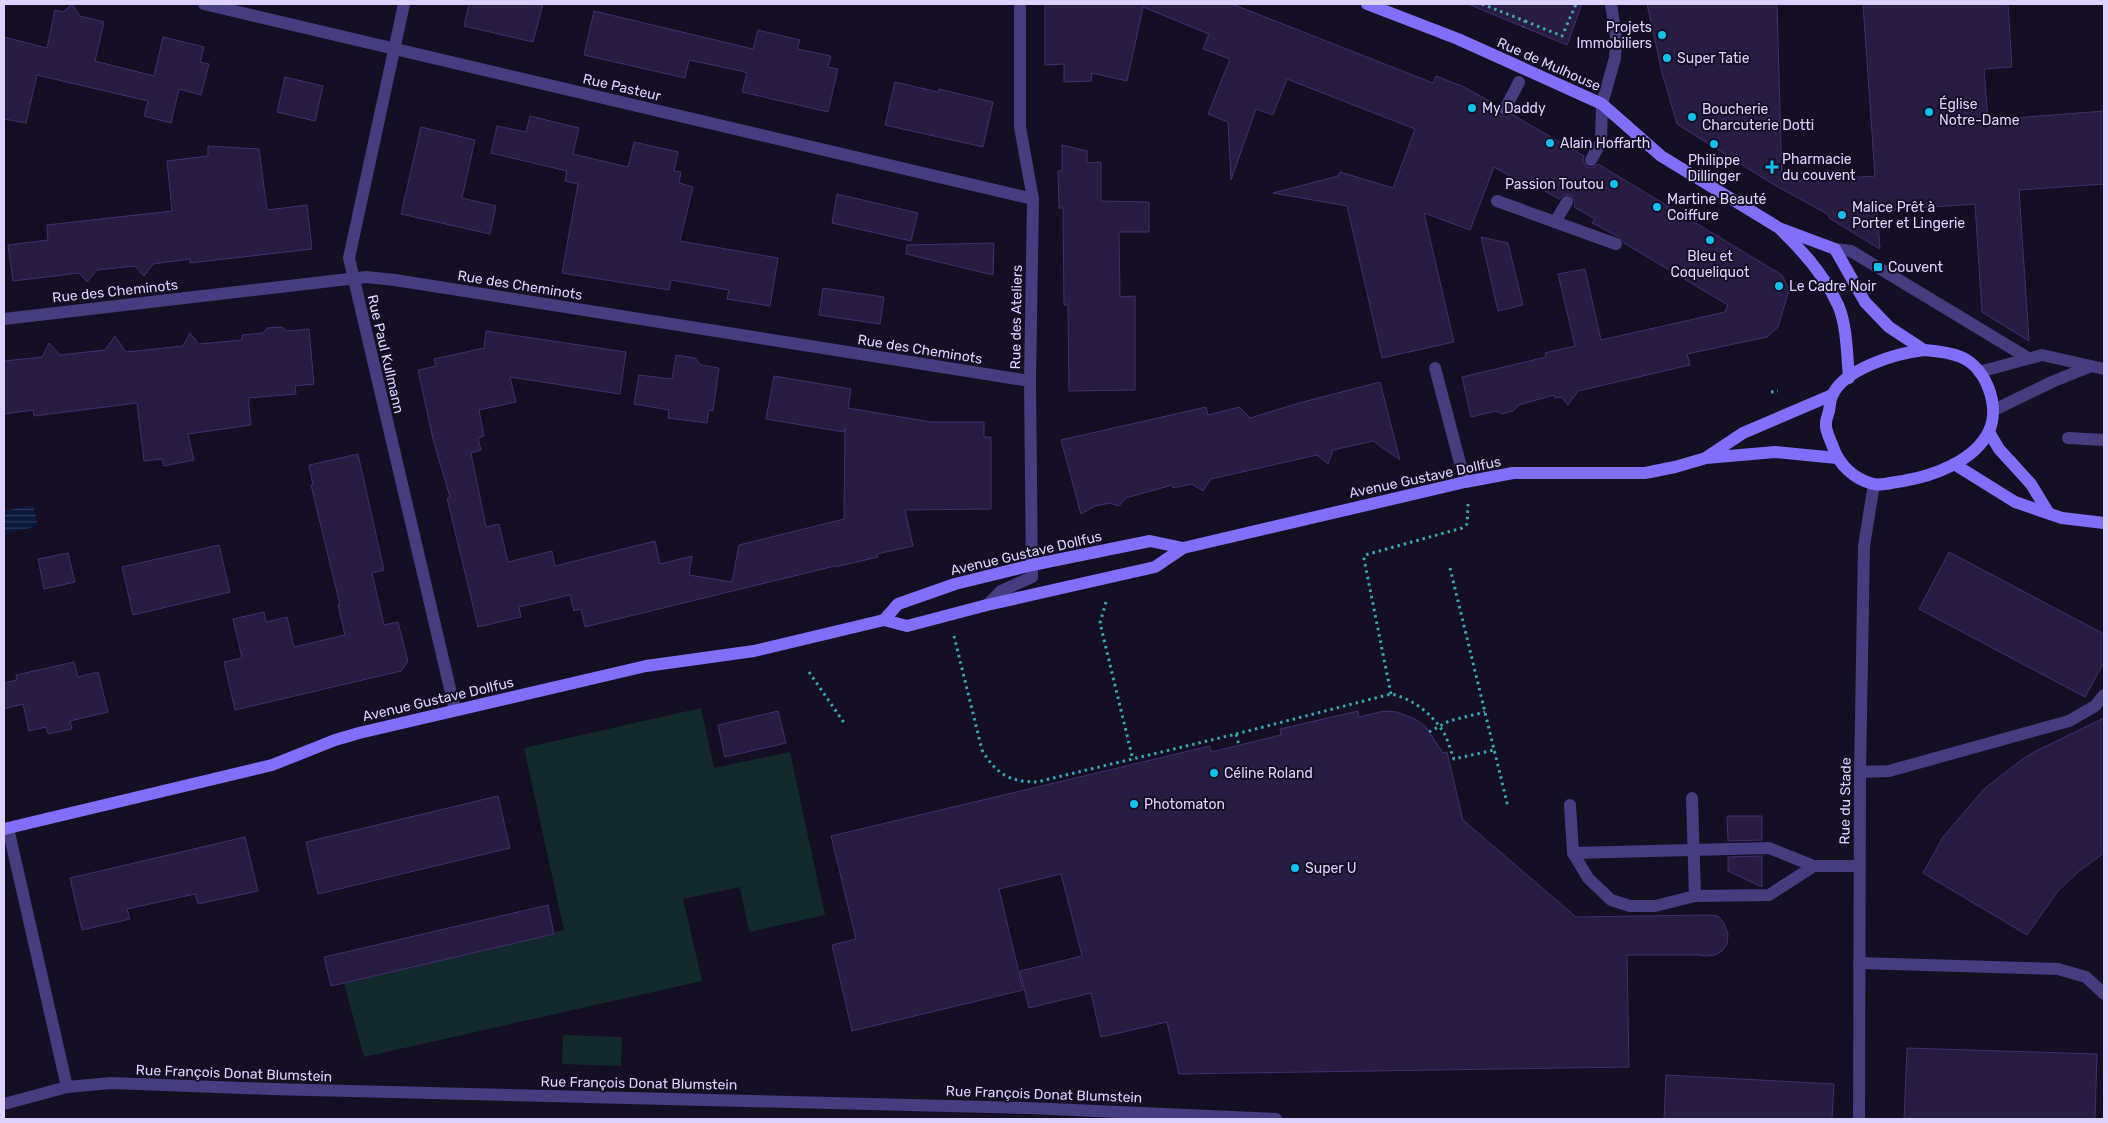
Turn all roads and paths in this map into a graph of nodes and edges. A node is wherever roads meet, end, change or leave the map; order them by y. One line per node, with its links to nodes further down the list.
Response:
1 (204, 4): 10 (street, Rue Pasteur)
2 (404, 4): 10 (street, Rue Paul Kullmann)
3 (1020, 4): 15 (street, Rue des Ateliers)
4 (1367, 4): 12 (main road, Rue de Mulhouse)
5 (1482, 4): 8 (path)
6 (1576, 4): 8 (path)
7 (1611, 4): 12 (street)
8 (1525, 21): 9 (path)
9 (1523, 27)
10 (393, 48): 15 (street, Rue Pasteur); 22 (street, Rue Paul Kullmann)
11 (1519, 82): 13 (street)
12 (1602, 104): 14 (street); 19 (main road, Rue de Mulhouse)
13 (1505, 109)
14 (1591, 160)
15 (1033, 199): 31 (street, Rue des Ateliers)
16 (1497, 201): 18 (street)
17 (1567, 202): 18 (street)
18 (1555, 222): 20 (street)
19 (1779, 228): 21 (main road, Rue de Mulhouse); 30 (main road, Rue de Mulhouse)
20 (1616, 244)
21 (1835, 249): 24 (main road); 25 (street)
22 (353, 279): 23 (street, Rue des Cheminots); 31 (street, Rue des Cheminots); 55 (street, Rue Paul Kullmann)
23 (4, 319)
24 (1924, 350): 29 (main road); 30 (main road)
25 (2028, 358): 26 (street); 29 (street)
26 (2089, 367): 28 (street); 33 (street)
27 (1435, 368): 40 (street)
28 (2104, 369)
29 (1979, 372): 33 (main road)
30 (1849, 378): 32 (main road)
31 (1030, 381): 46 (street, Rue des Ateliers)
32 (1832, 395): 37 (main road, Avenue Gustave Dollfus); 38 (main road)
33 (1994, 410): 34 (main road)
34 (1988, 432): 39 (main road); 43 (main road)
35 (2068, 438): 36 (street)
36 (2104, 440)
37 (1706, 458): 38 (main road, Avenue Gustave Dollfus); 40 (main road, Avenue Gustave Dollfus)
38 (1836, 458): 41 (main road)
39 (1954, 464): 41 (main road); 43 (main road)
40 (1465, 482): 45 (main road, Avenue Gustave Dollfus)
41 (1874, 484): 64 (street, Rue du Stade)
42 (1468, 504): 53 (path)
43 (2048, 512): 44 (main road)
44 (2104, 523)
45 (1183, 548): 46 (main road, Avenue Gustave Dollfus); 49 (main road, Avenue Gustave Dollfus)
46 (1032, 565): 49 (street); 50 (main road, Avenue Gustave Dollfus)
47 (1450, 568): 56 (path)
48 (1105, 598): 63 (path)
49 (987, 605): 50 (main road, Avenue Gustave Dollfus)
50 (884, 620): 55 (main road, Avenue Gustave Dollfus)
51 (953, 634): 63 (path)
52 (809, 672): 57 (path)
53 (1391, 694): 58 (path); 60 (path)
54 (2104, 695): 64 (street)
55 (455, 710): 68 (main road, Avenue Gustave Dollfus)
56 (1485, 712): 58 (path); 62 (path)
57 (845, 724)
58 (1439, 726): 59 (path); 62 (path)
59 (1429, 732)
60 (1236, 734): 61 (path); 63 (path)
61 (1239, 745)
62 (1494, 750): 67 (path)
63 (1133, 760)
64 (1860, 772): 72 (street, Rue du Stade)
65 (1692, 798): 69 (street)
66 (1570, 805): 70 (street)
67 (1508, 807)
68 (6, 828): 78 (street)
69 (1693, 850): 70 (street); 71 (street); 73 (street)
70 (1573, 853): 73 (street)
71 (1814, 866): 72 (street); 73 (street)
72 (1859, 866): 74 (street, Rue du Stade)
73 (1695, 896)
74 (1859, 963): 75 (street); 81 (street, Rue du Stade)
75 (2086, 977): 76 (street); 77 (street)
76 (2104, 981)
77 (2104, 994)
78 (67, 1087): 79 (street, Rue François Donat Blumstein); 80 (street, Rue François Donat Blumstein)
79 (4, 1104)
80 (1276, 1119)
81 (1859, 1119)

